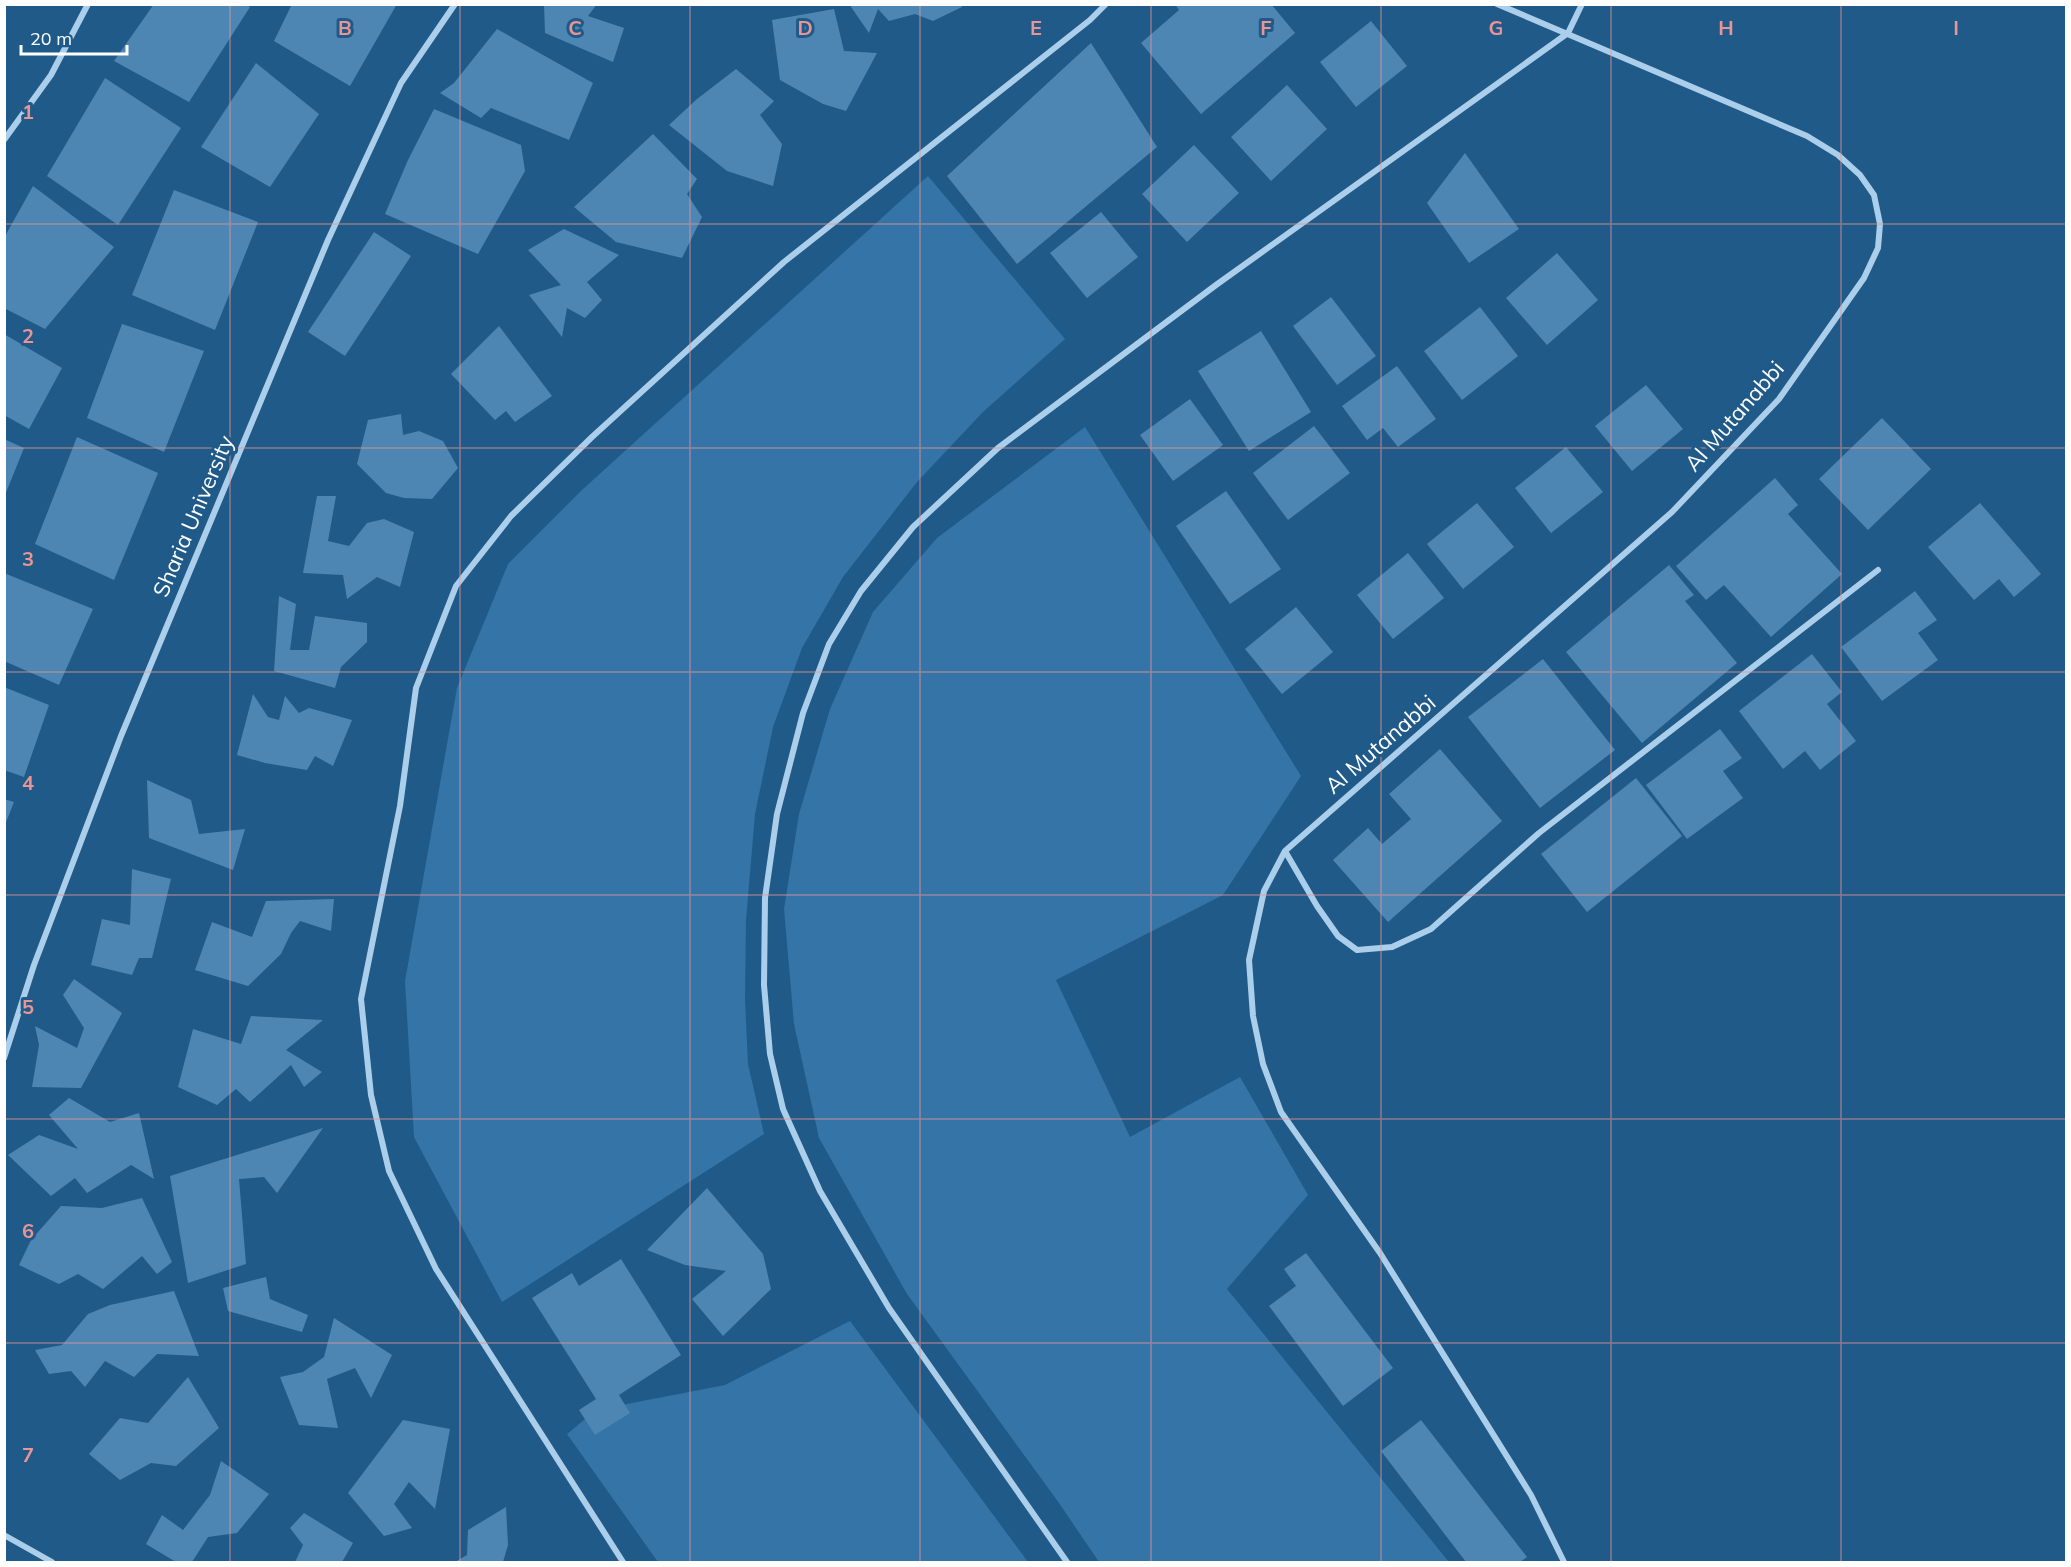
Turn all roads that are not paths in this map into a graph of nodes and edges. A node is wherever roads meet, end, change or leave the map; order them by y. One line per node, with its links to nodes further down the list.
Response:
1 (88, 4): 7 (street)
2 (455, 4): 10 (street, Sharia University)
3 (1106, 4): 13 (street)
4 (1497, 4): 6 (street, Al Mutanabbi)
5 (1582, 4): 6 (street)
6 (1568, 33): 9 (street, Al Mutanabbi); 14 (street)
7 (4, 140)
8 (1878, 570): 9 (street)
9 (1285, 852): 15 (street)
10 (4, 1058)
11 (4, 1535): 12 (street)
12 (52, 1563)
13 (623, 1563)
14 (1067, 1563)
15 (1564, 1563)

